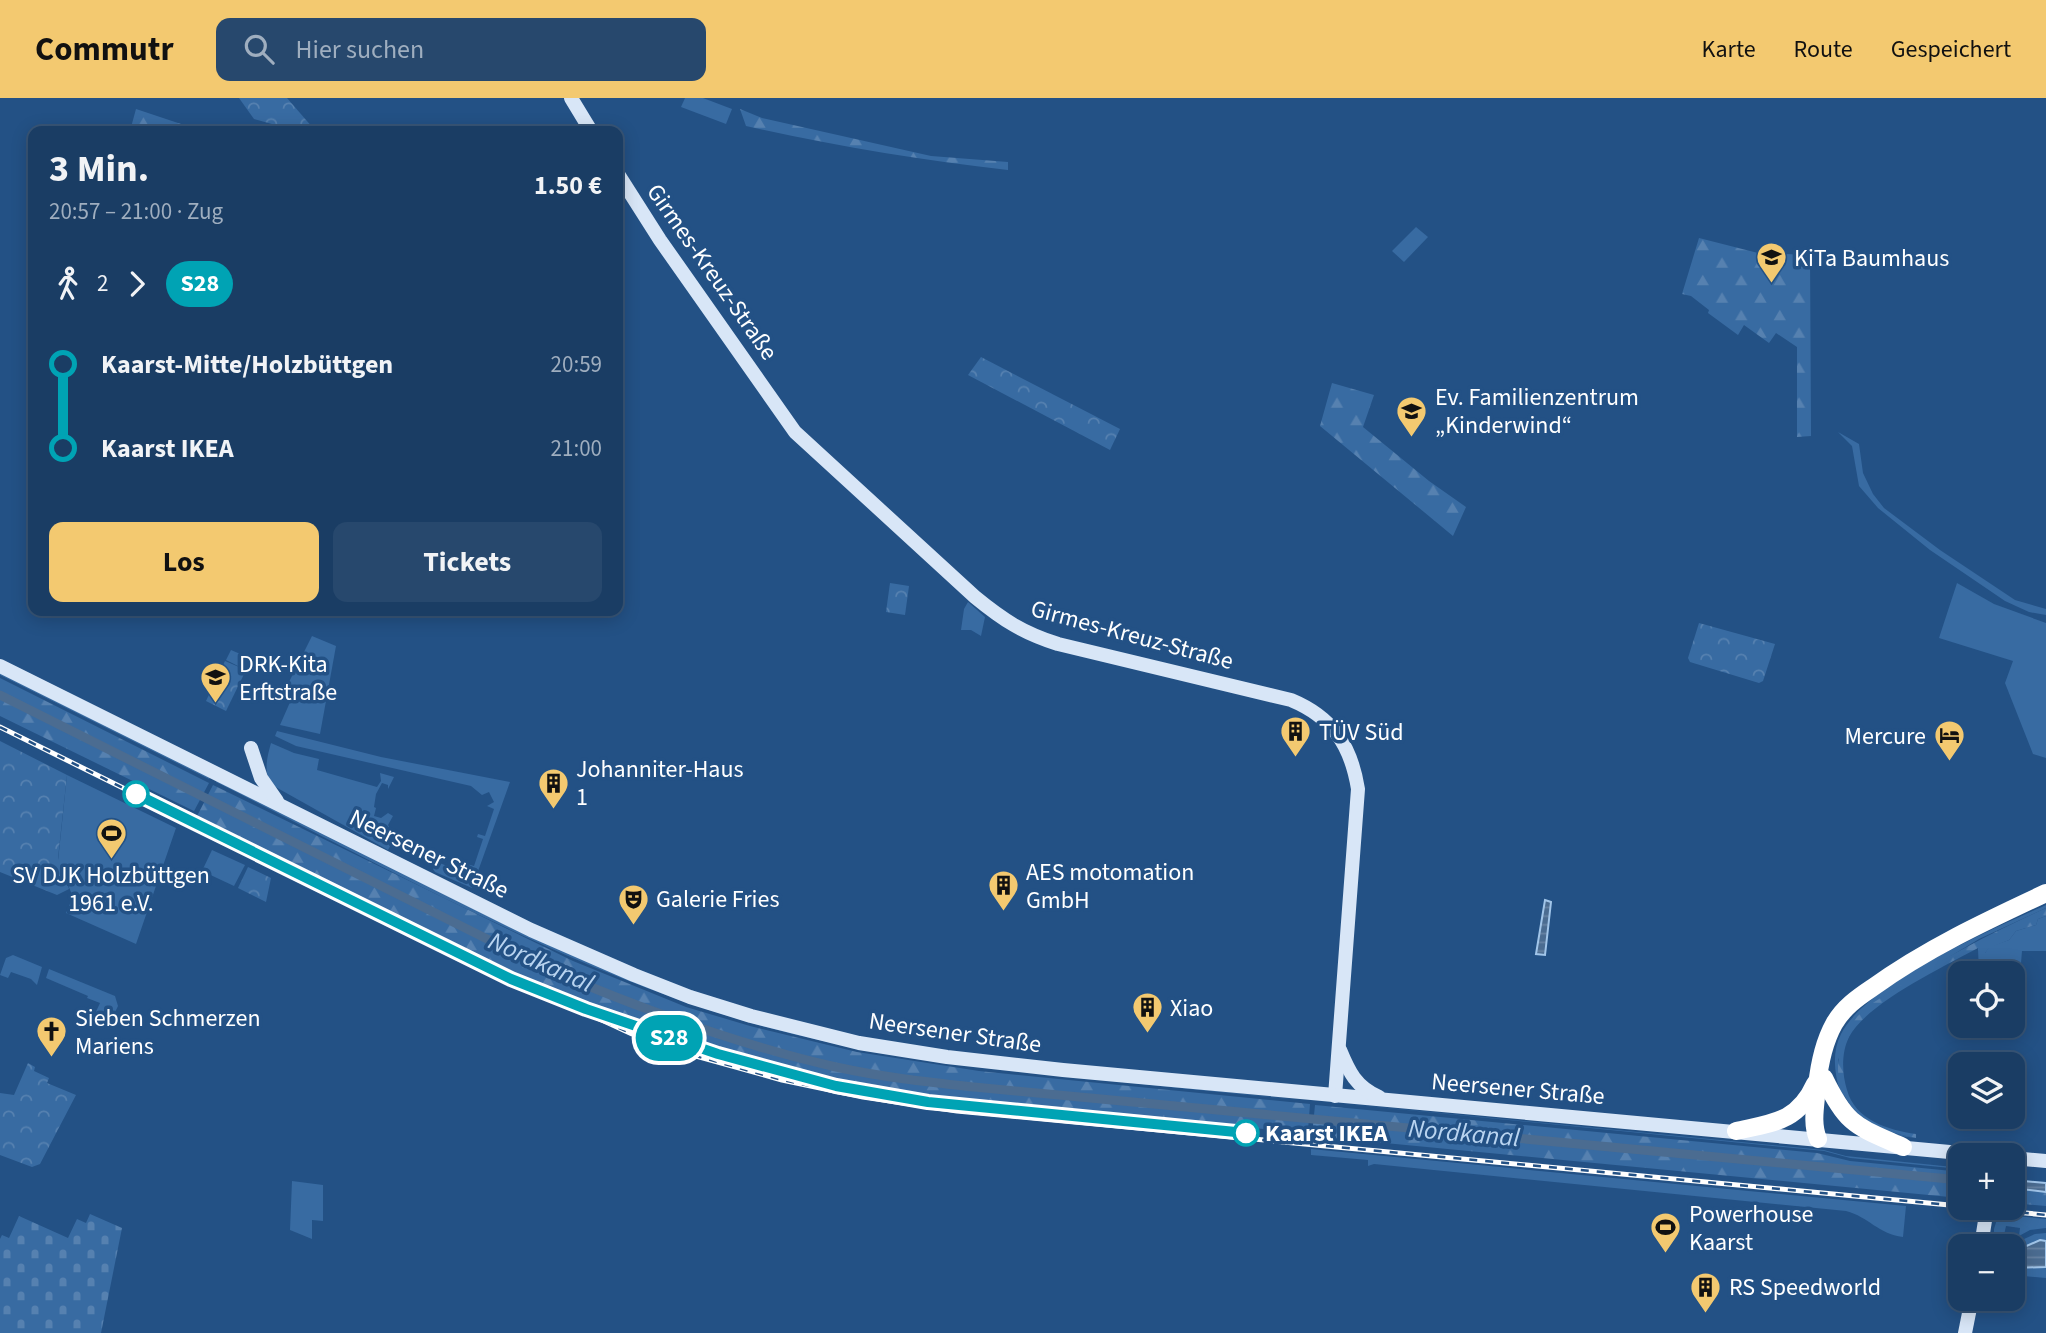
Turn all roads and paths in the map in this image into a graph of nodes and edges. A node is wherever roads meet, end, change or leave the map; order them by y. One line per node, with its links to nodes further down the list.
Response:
1 (571, 98): 2 (main road)
2 (588, 126)
3 (623, 182): 8 (main road, Girmes-Kreuz-Straße)
4 (0, 666): 6 (main road, Neersener Straße)
5 (251, 748): 6 (main road)
6 (280, 805): 10 (main road, Neersener Straße)
7 (2046, 893): 9 (highway)
8 (1339, 1048): 10 (main road, Girmes-Kreuz-Straße); 11 (main road)
9 (1821, 1078): 12 (highway); 13 (highway); 14 (highway)
10 (1335, 1096): 11 (main road, Neersener Straße)
11 (1386, 1101): 12 (main road, Neersener Straße)
12 (1736, 1131): 13 (main road, Neersener Straße)
13 (1818, 1139): 14 (main road, Neersener Straße)
14 (1903, 1147): 15 (main road, Neersener Straße)
15 (1929, 1150): 16 (main road, Neersener Straße); 17 (main road)
16 (1948, 1152)
17 (1948, 1159)
18 (2025, 1160): 19 (main road)
19 (2046, 1161)
20 (1969, 1311): 21 (main road)
21 (1965, 1333)

